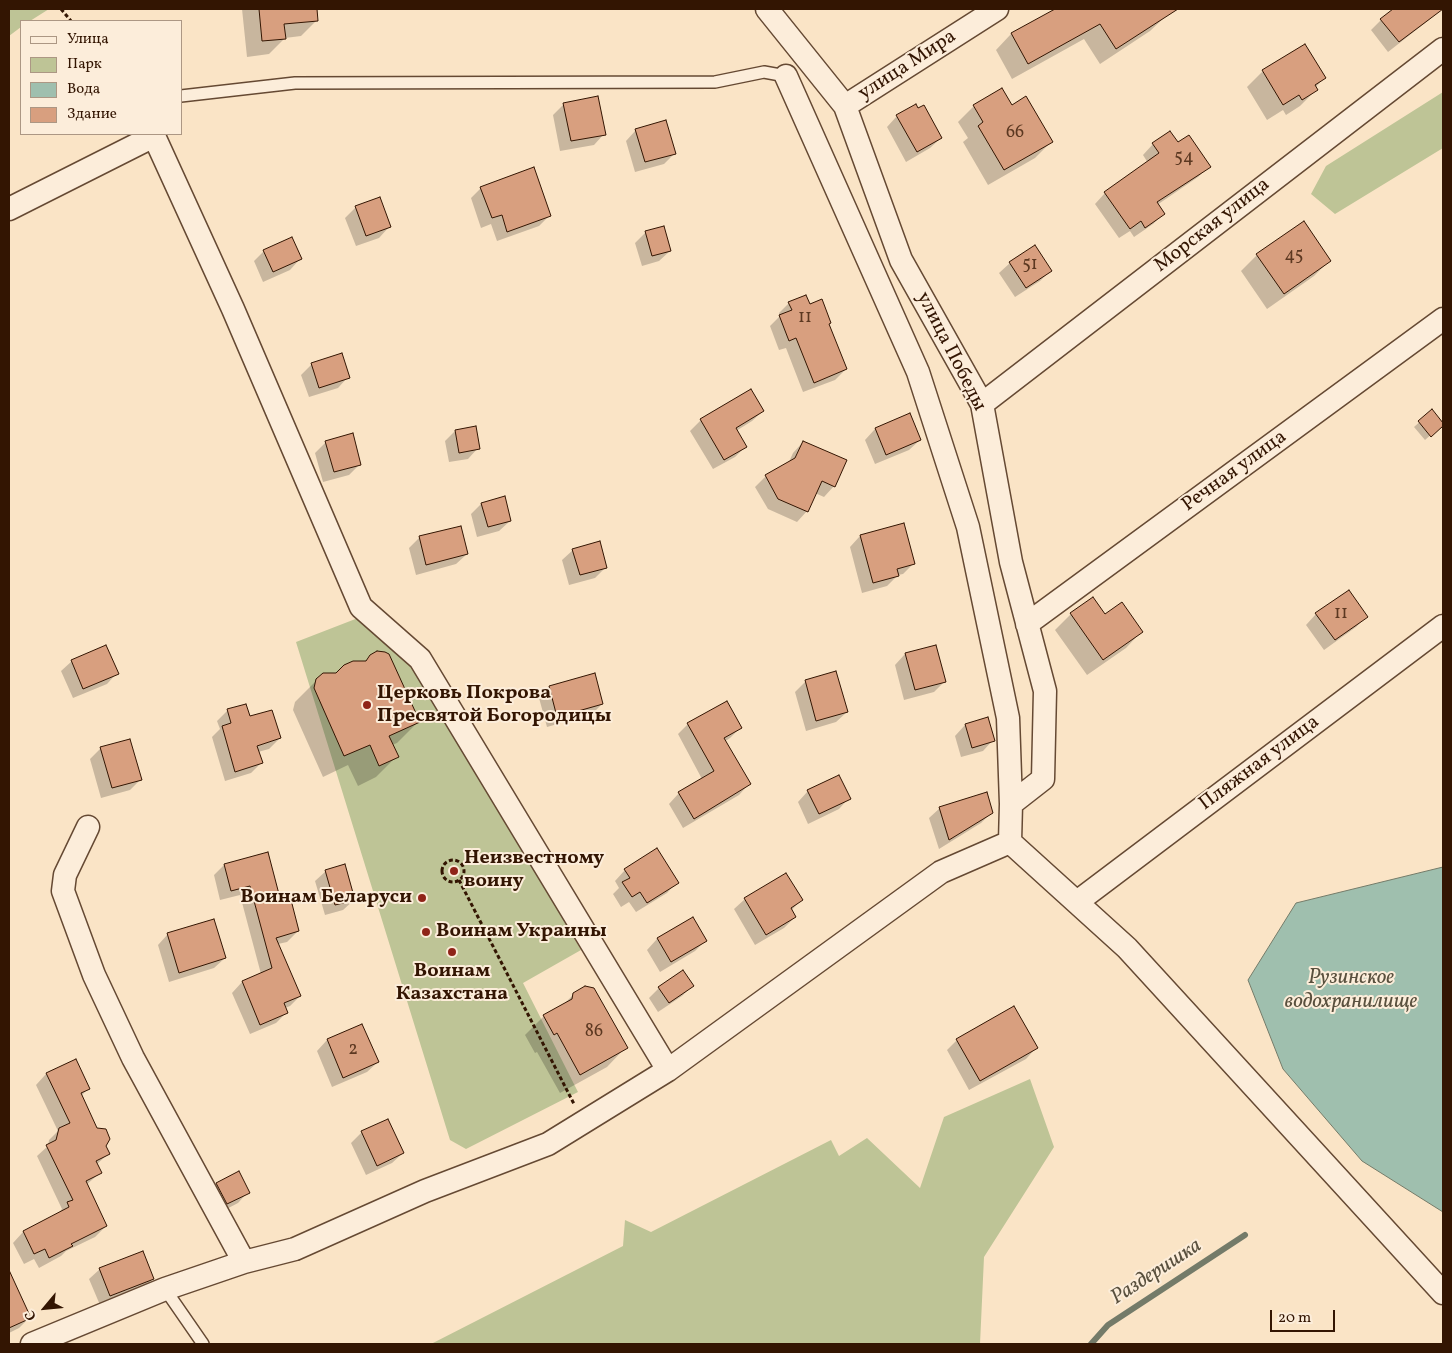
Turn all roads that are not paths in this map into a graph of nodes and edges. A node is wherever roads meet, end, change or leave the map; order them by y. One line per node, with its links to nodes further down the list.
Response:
1 (768, 9): 6 (street, улица Победы)
2 (997, 9): 6 (street, улица Мира)
3 (1443, 48): 10 (street, Морская улица)
4 (786, 76): 5 (lane); 13 (street)
5 (182, 96)
6 (844, 106): 10 (street, улица Победы)
7 (153, 135): 8 (street); 17 (street)
8 (9, 210)
9 (1443, 319): 11 (street, Речная улица)
10 (982, 404): 11 (street, улица Победы)
11 (1027, 624): 13 (street, улица Победы)
12 (1443, 626): 16 (street, Пляжная улица)
13 (1012, 804): 15 (street)
14 (88, 827): 18 (street)
15 (1010, 842): 16 (street); 17 (street)
16 (1077, 902): 20 (street)
17 (668, 1070): 18 (street)
18 (244, 1262): 19 (street)
19 (165, 1290): 21 (street); 22 (lane)
20 (1443, 1294)
21 (32, 1344)
22 (204, 1344)

